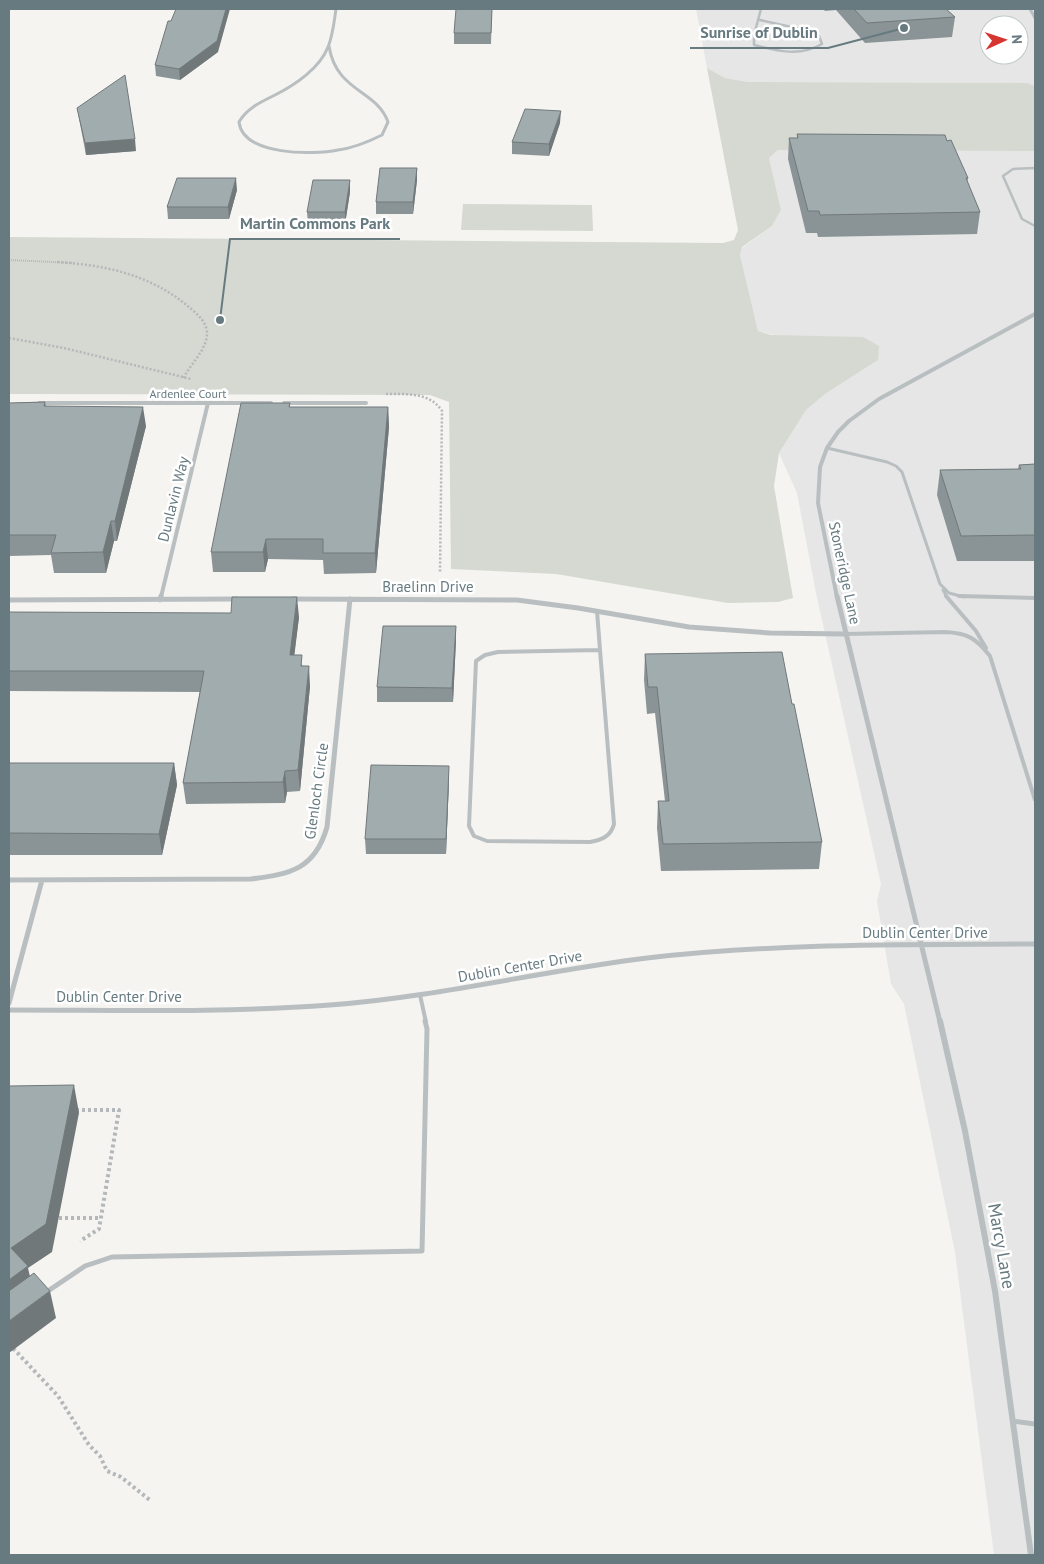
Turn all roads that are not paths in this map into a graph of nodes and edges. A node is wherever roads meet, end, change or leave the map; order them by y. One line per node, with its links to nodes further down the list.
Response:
1 (336, 9): 6 (street)
2 (761, 9): 5 (lane)
3 (1030, 9): 4 (street)
4 (1035, 18)
5 (760, 20): 5 (lane)
6 (329, 46): 6 (street)
7 (1035, 168): 8 (lane)
8 (1035, 226)
9 (1035, 315): 13 (street, Stoneridge Lane)
10 (29, 403): 11 (street, Ardenlee Court)
11 (208, 403): 12 (street, Ardenlee Court); 20 (street, Dunlavin Way)
12 (366, 403)
13 (827, 448): 14 (lane); 22 (street, Stoneridge Lane)
14 (940, 584): 15 (lane); 24 (lane)
15 (1035, 598)
16 (240, 599): 20 (street)
17 (290, 599): 18 (street, Braelinn Drive)
18 (350, 599): 21 (street, Braelinn Drive); 27 (street, Glenloch Circle)
19 (9, 600): 20 (street)
20 (160, 600)
21 (598, 611): 22 (street, Braelinn Drive); 23 (lane)
22 (845, 634): 24 (lane); 29 (street, Stoneridge Lane)
23 (601, 650): 23 (lane)
24 (990, 656): 25 (lane)
25 (1035, 800)
26 (9, 880): 27 (street, Glenloch Circle)
27 (42, 880): 31 (street)
28 (1035, 944): 29 (street, Dublin Center Drive)
29 (922, 945): 30 (street, Dublin Center Drive); 34 (street, Marcy Lane)
30 (420, 995): 32 (street, Dublin Center Drive); 33 (lane)
31 (9, 1003)
32 (9, 1010)
33 (38, 1298)
34 (1013, 1421): 35 (lane); 36 (street, Marcy Lane)
35 (1035, 1424)
36 (1031, 1555)

